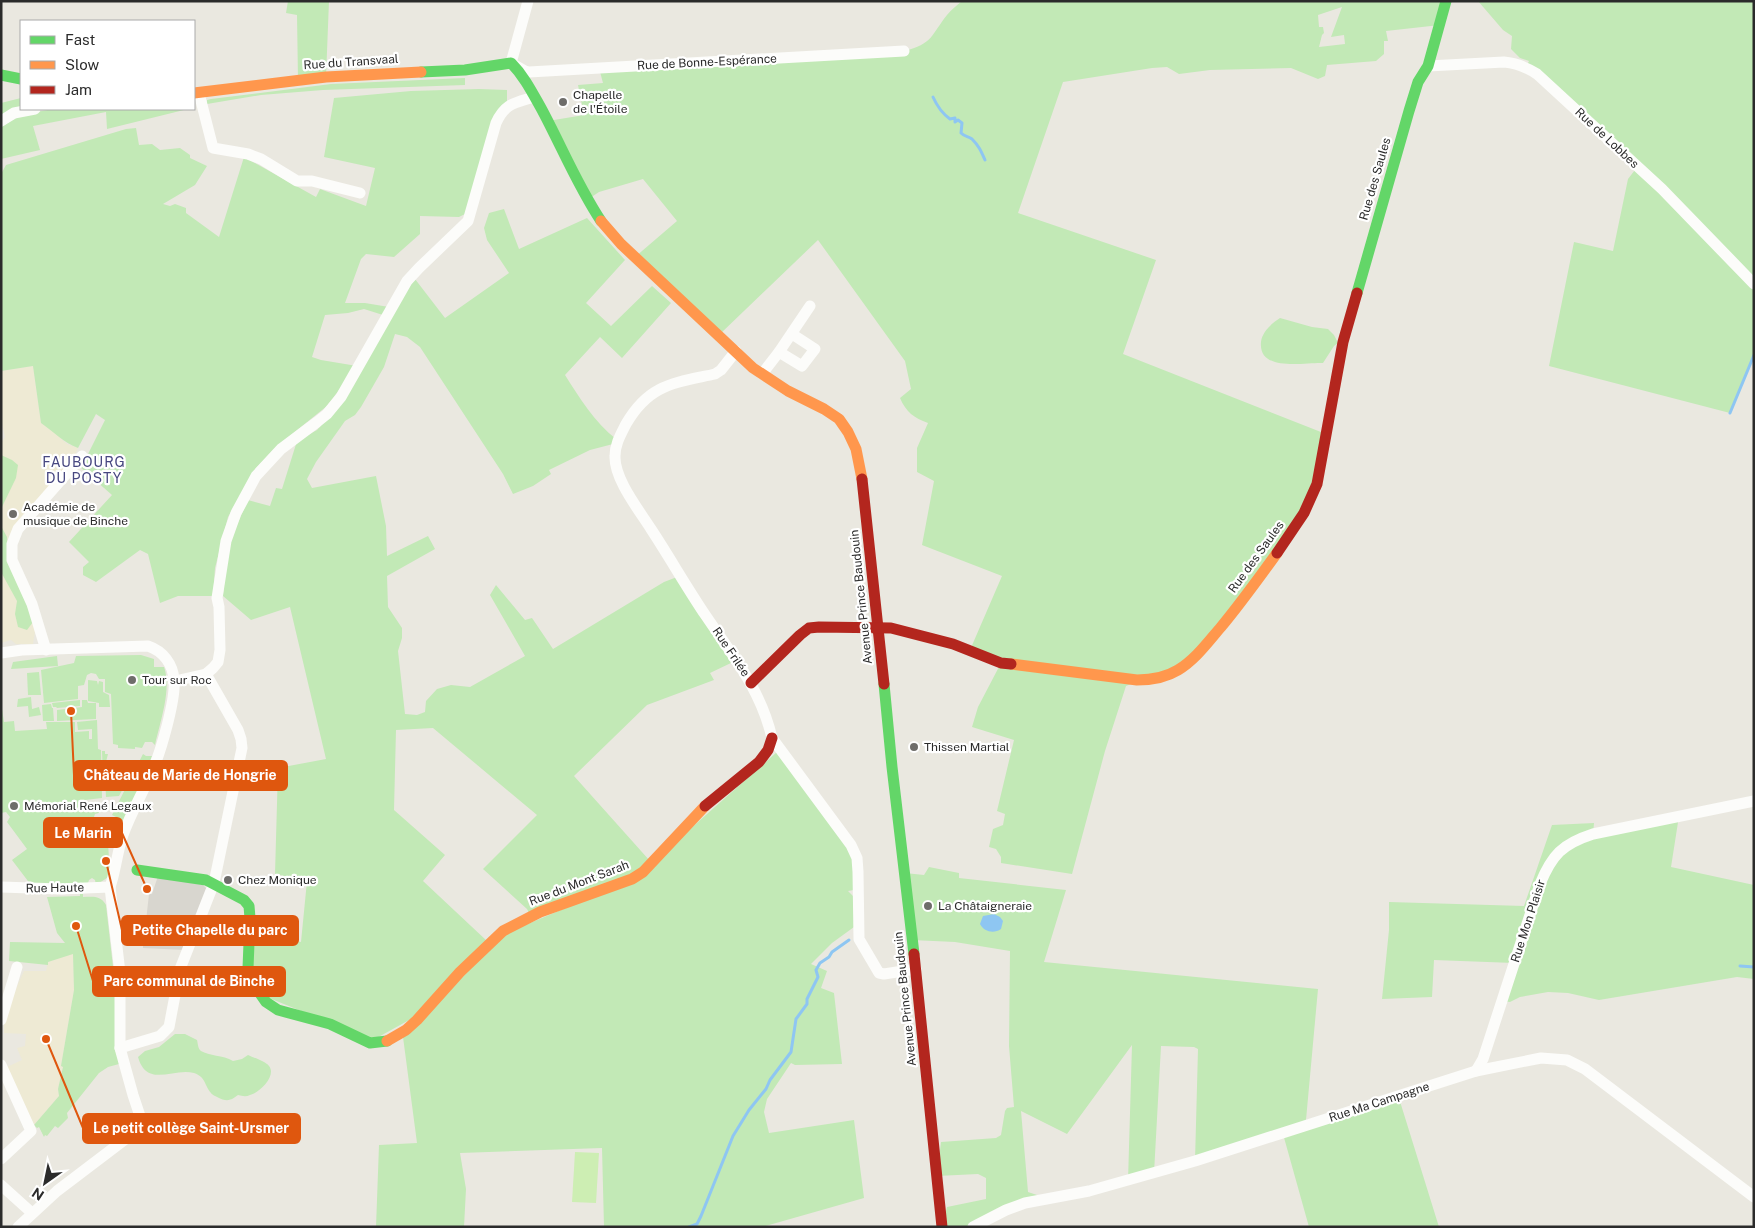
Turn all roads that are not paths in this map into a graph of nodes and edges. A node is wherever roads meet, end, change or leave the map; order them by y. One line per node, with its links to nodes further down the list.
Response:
1 (528, 1): 4 (street)
2 (1446, 1): 5 (street, Rue des Saules)
3 (904, 51): 4 (street, Rue de Bonne-Espérance)
4 (511, 63): 8 (street, Rue du Transvaal); 9 (street, Avenue Prince Baudouin)
5 (1428, 66): 13 (street, Rue de Lobbes); 20 (street, Rue des Saules)
6 (1, 75): 7 (street)
7 (20, 79)
8 (196, 93): 12 (street)
9 (534, 97): 16 (street, Avenue Prince Baudouin); 23 (street)
10 (30, 110): 11 (street)
11 (1, 121)
12 (360, 193)
13 (1754, 284)
14 (810, 306): 15 (street)
15 (792, 334): 17 (street); 17 (street)
16 (736, 351): 18 (street, Avenue Prince Baudouin); 25 (street, Rue Frilée)
17 (780, 352): 18 (street)
18 (762, 374): 20 (street, Avenue Prince Baudouin)
19 (82, 456): 21 (street)
20 (879, 628): 25 (street, Rue des Saules); 33 (street, Avenue Prince Baudouin)
21 (46, 650): 22 (street); 24 (street)
22 (1, 653)
23 (206, 674): 24 (street); 29 (street)
24 (175, 681): 31 (street)
25 (752, 682): 26 (street, Rue Frilée)
26 (772, 738): 29 (street, Rue du Mont Sarah); 33 (street, Rue Frilée)
27 (1754, 801): 39 (street, Rue Mon Plaisir)
28 (137, 870): 29 (street)
29 (214, 883): 35 (street)
30 (1, 887): 31 (street, Rue Haute)
31 (110, 887): 34 (street)
32 (17, 967): 36 (street)
33 (916, 969): 45 (street, Avenue Prince Baudouin)
34 (120, 973): 35 (street); 37 (street)
35 (178, 976): 37 (street)
36 (1, 1020)
37 (120, 1048): 43 (street)
38 (1, 1064): 40 (street)
39 (1476, 1071): 42 (street, Rue Ma Campagne); 46 (street, Rue Ma Campagne)
40 (1, 1159)
41 (1, 1185): 43 (street)
42 (1754, 1197)
43 (32, 1213): 44 (street)
44 (18, 1227)
45 (942, 1227)
46 (973, 1227)

